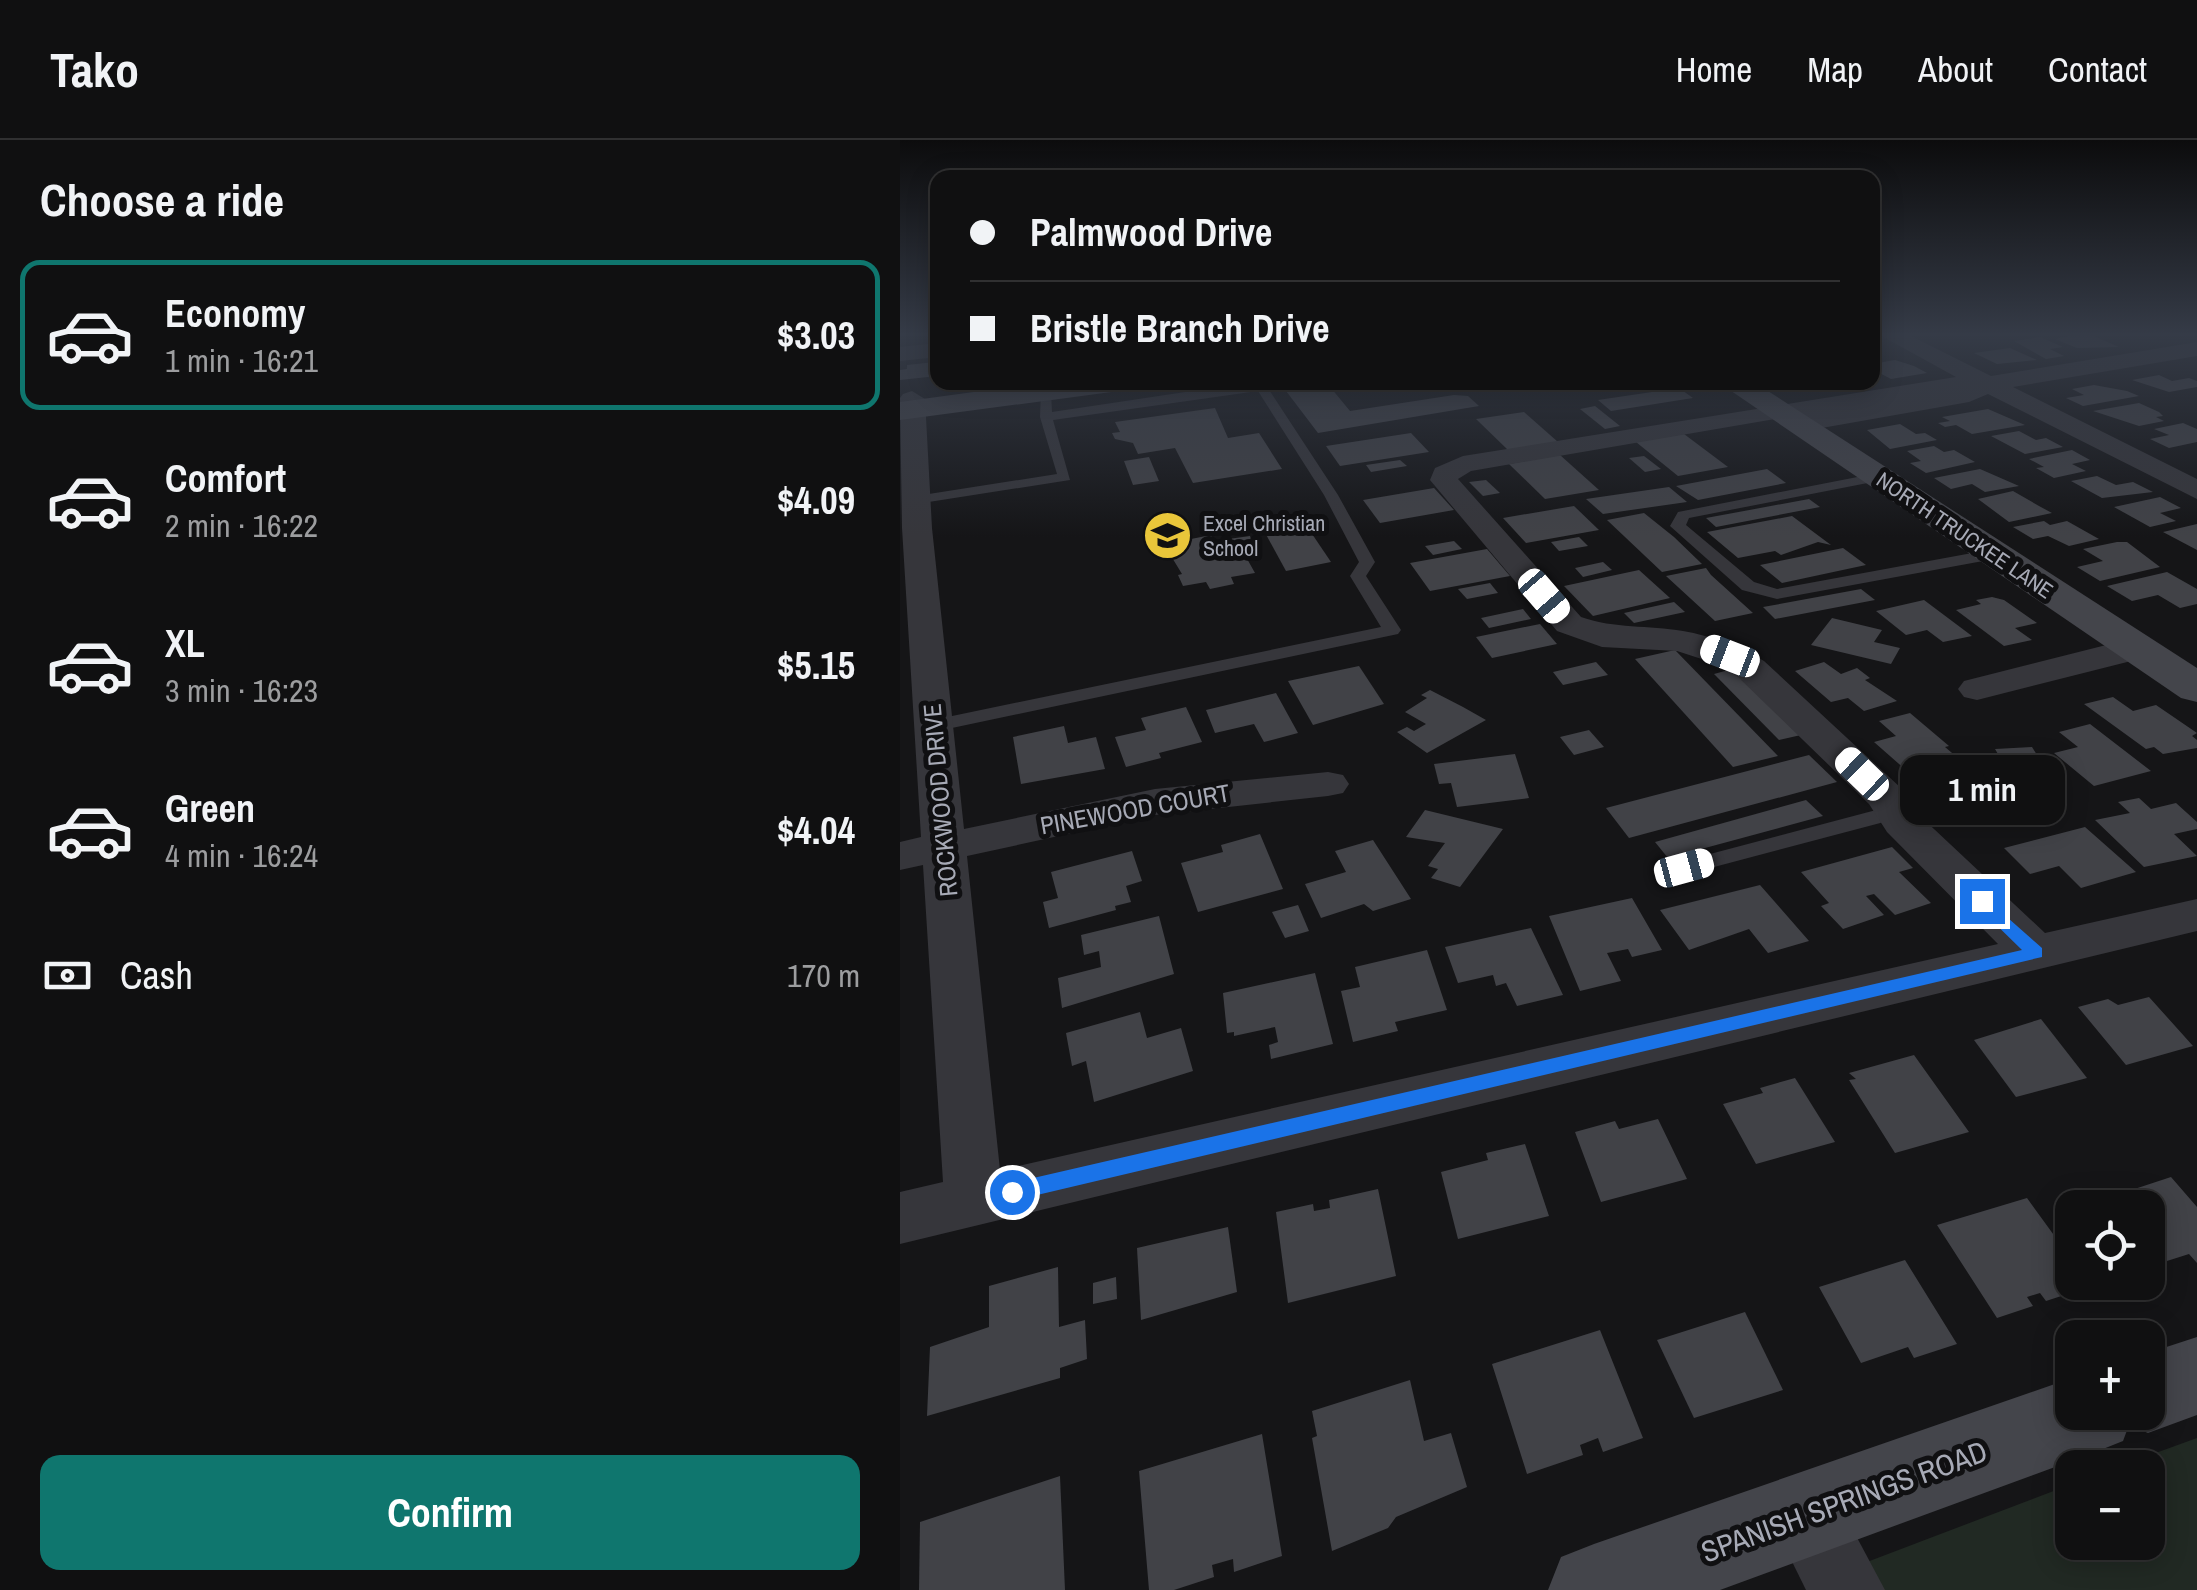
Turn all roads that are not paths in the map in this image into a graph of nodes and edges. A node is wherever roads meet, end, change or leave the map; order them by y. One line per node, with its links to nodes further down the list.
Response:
1 (963, 402): 7 (street)
2 (1044, 402): 11 (lane)
3 (1270, 402): 16 (lane)
4 (1764, 402): 8 (street, NORTH TRUCKEE LANE)
5 (1859, 402): 8 (street)
6 (2023, 402): 10 (street)
7 (906, 405): 11 (street, ROCKWOOD DRIVE)
8 (1786, 416): 9 (street, NORTH TRUCKEE LANE); 18 (street)
9 (1878, 477): 12 (street, NORTH TRUCKEE LANE); 12 (lane)
10 (2197, 490)
11 (911, 519): 16 (street, ROCKWOOD DRIVE)
12 (1994, 554): 13 (street, NORTH TRUCKEE LANE)
13 (2138, 648): 14 (street, NORTH TRUCKEE LANE); 15 (street)
14 (2197, 688)
15 (1978, 689)
16 (934, 726): 19 (street, ROCKWOOD DRIVE)
17 (1328, 784): 19 (street, PINEWOOD COURT)
18 (1895, 812): 21 (lane); 23 (street)
19 (944, 846): 20 (street, PINEWOOD COURT); 24 (street, ROCKWOOD DRIVE)
20 (900, 856)
21 (1684, 868)
22 (2197, 915): 23 (street)
23 (2036, 953): 24 (street)
24 (974, 1200): 25 (street)
25 (900, 1218)
26 (2055, 1426): 27 (street, SPANISH SPRINGS ROAD)
27 (1805, 1515): 28 (street, SPANISH SPRINGS ROAD); 29 (street)
28 (1594, 1590)
29 (1847, 1590)

